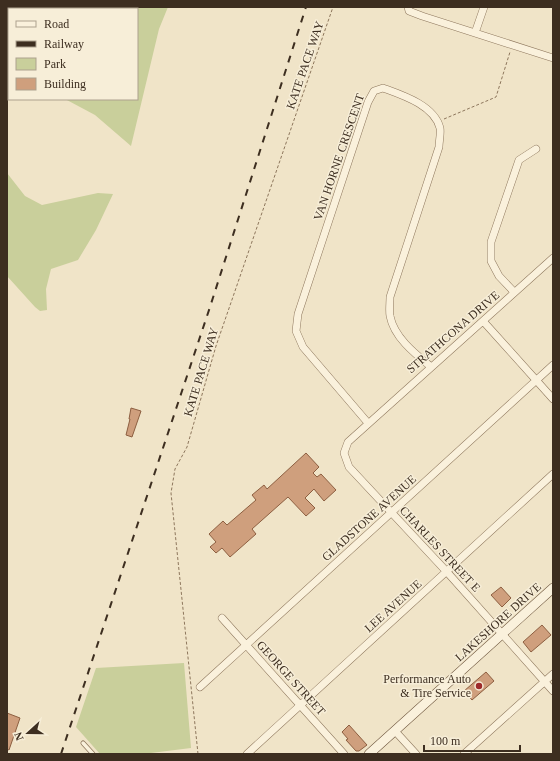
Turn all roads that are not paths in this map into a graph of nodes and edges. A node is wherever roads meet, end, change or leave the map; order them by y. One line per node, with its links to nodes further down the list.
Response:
1 (408, 7): 3 (street)
2 (484, 7): 3 (street)
3 (475, 33): 4 (street)
4 (553, 57)
5 (536, 149): 7 (street)
6 (553, 258): 7 (street, STRATHCONA DRIVE)
7 (514, 292): 8 (street, STRATHCONA DRIVE)
8 (483, 321): 10 (street, STRATHCONA DRIVE); 11 (street)
9 (553, 365): 11 (street, GLADSTONE AVENUE)
10 (430, 366): 13 (street, STRATHCONA DRIVE); 13 (street, VAN HORNE CRESCENT)
11 (536, 380): 12 (street); 15 (street, GLADSTONE AVENUE)
12 (553, 399)
13 (368, 423): 15 (street, CHARLES STREET E)
14 (553, 474): 16 (street, LEE AVENUE)
15 (392, 512): 16 (street, CHARLES STREET E); 20 (street, GLADSTONE AVENUE)
16 (447, 572): 19 (street, CHARLES STREET E); 25 (street, LEE AVENUE)
17 (553, 588): 19 (main road, LAKESHORE DRIVE)
18 (222, 618): 20 (street, GEORGE STREET)
19 (502, 634): 22 (street, CHARLES STREET E); 26 (main road, LAKESHORE DRIVE)
20 (246, 645): 23 (street, GLADSTONE AVENUE); 25 (street, GEORGE STREET)
21 (553, 674): 22 (street)
22 (545, 682): 24 (street, CHARLES STREET E); 33 (street)
23 (200, 687)
24 (553, 691)
25 (301, 705): 29 (street, LEE AVENUE); 30 (street, GEORGE STREET)
26 (395, 731): 31 (main road, LAKESHORE DRIVE); 32 (street)
27 (83, 743): 28 (lane)
28 (93, 754)
29 (247, 754)
30 (344, 754)
31 (369, 754)
32 (416, 754)
33 (464, 754)

